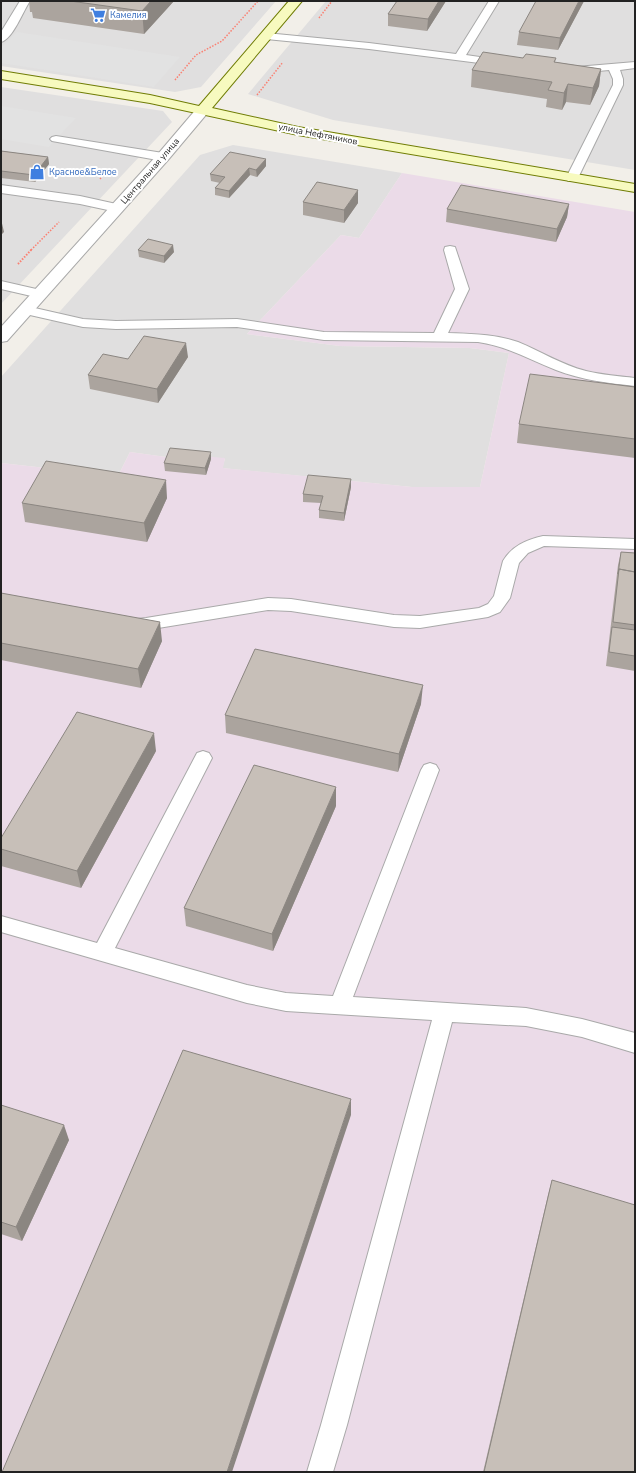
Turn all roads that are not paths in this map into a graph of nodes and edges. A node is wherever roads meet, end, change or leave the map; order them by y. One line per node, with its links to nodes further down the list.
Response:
1 (25, 1): 5 (lane)
2 (296, 1): 4 (street, Центральная улица)
3 (494, 1): 6 (lane)
4 (266, 36): 6 (lane); 12 (street, Центральная улица)
5 (1, 39)
6 (459, 57): 7 (lane)
7 (511, 64)
8 (635, 65): 9 (lane)
9 (614, 68): 10 (lane); 15 (lane)
10 (564, 70)
11 (1, 75): 12 (street, улица Нефтяников)
12 (203, 110): 14 (street, Центральная улица); 15 (street, улица Нефтяников)
13 (56, 139): 14 (lane)
14 (163, 157): 18 (street, Центральная улица)
15 (572, 178): 16 (street, улица Нефтяников)
16 (635, 188)
17 (1, 189): 18 (lane)
18 (117, 208): 21 (street, Центральная улица)
19 (450, 250): 24 (lane)
20 (1, 285): 21 (lane)
21 (40, 294): 22 (street, Центральная улица)
22 (26, 310): 23 (street, Центральная улица); 24 (lane)
23 (1, 337)
24 (439, 337): 25 (lane)
25 (635, 382)
26 (635, 544): 27 (lane)
27 (122, 624)
28 (204, 758): 31 (lane)
29 (430, 770): 32 (lane)
30 (1, 924): 31 (lane)
31 (102, 953): 32 (lane)
32 (340, 1005): 33 (lane)
33 (444, 1012): 34 (lane); 35 (lane)
34 (635, 1043)
35 (320, 1472)

